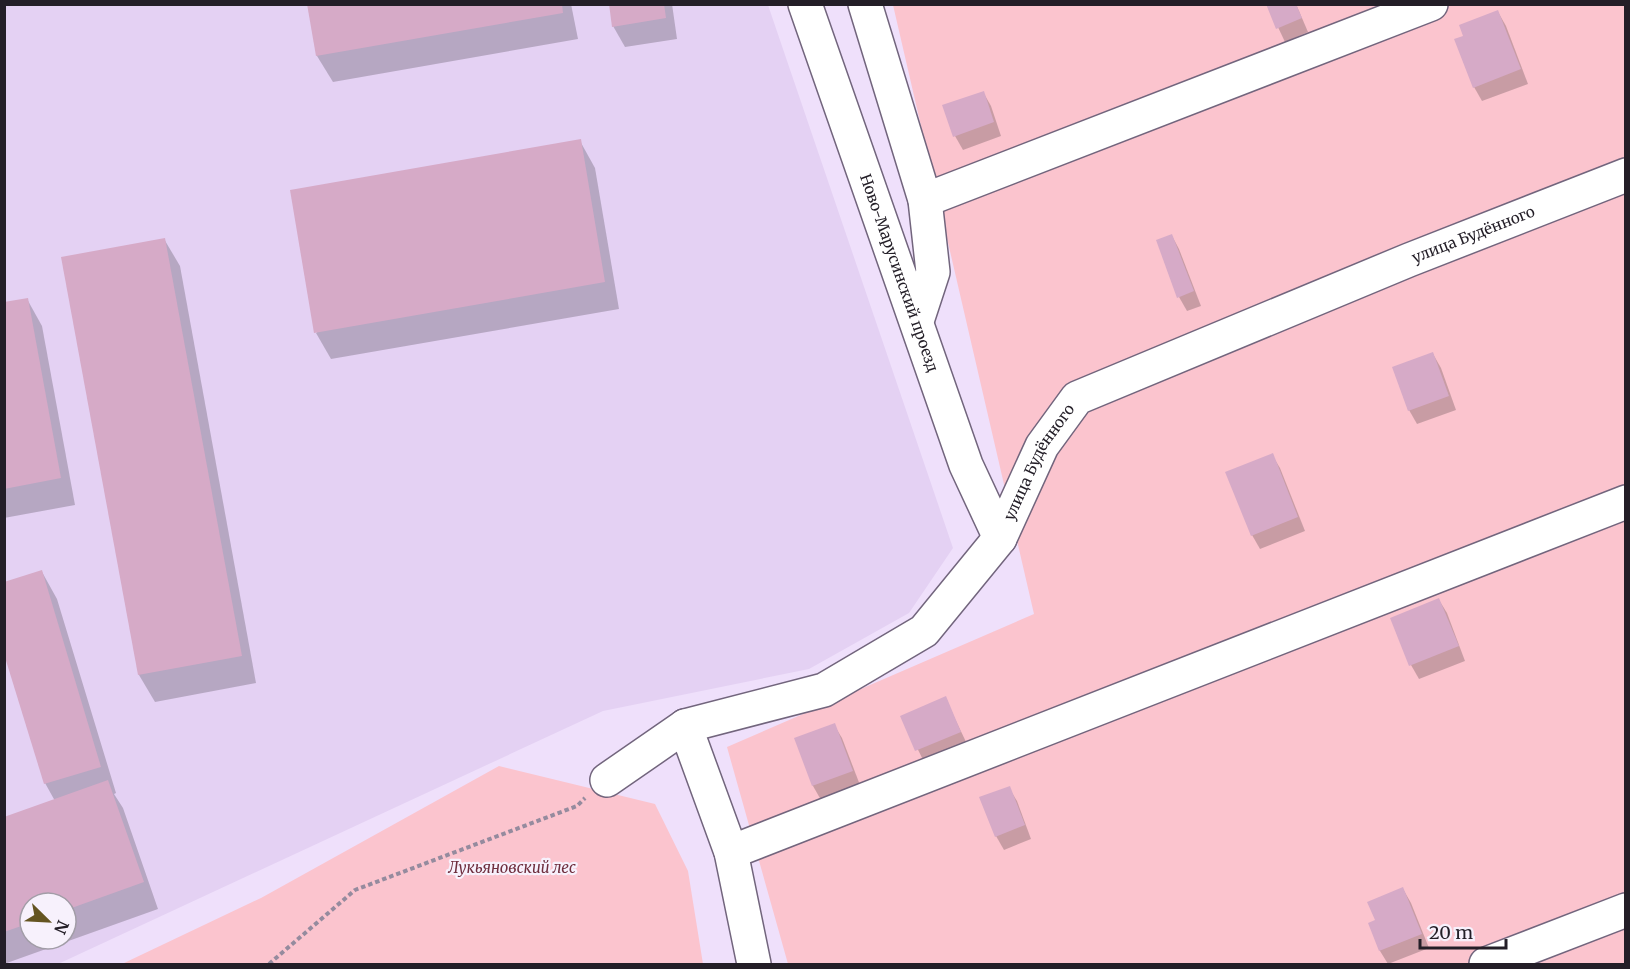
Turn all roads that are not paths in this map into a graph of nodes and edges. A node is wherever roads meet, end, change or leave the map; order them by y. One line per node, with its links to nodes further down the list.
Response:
1 (806, 4): 6 (street, Ново-Марусинский проезд)
2 (865, 4): 5 (street)
3 (1431, 4): 5 (street)
4 (1626, 175): 8 (street, улица Будённого)
5 (925, 200): 6 (street)
6 (917, 321): 8 (street, Ново-Марусинский проезд)
7 (1626, 502): 11 (street)
8 (1000, 538): 9 (street, улица Будённого)
9 (685, 726): 10 (street, улица Будённого); 11 (street)
10 (607, 780)
11 (731, 852): 13 (street)
12 (1626, 910): 14 (street)
13 (754, 964)
14 (1486, 964)

